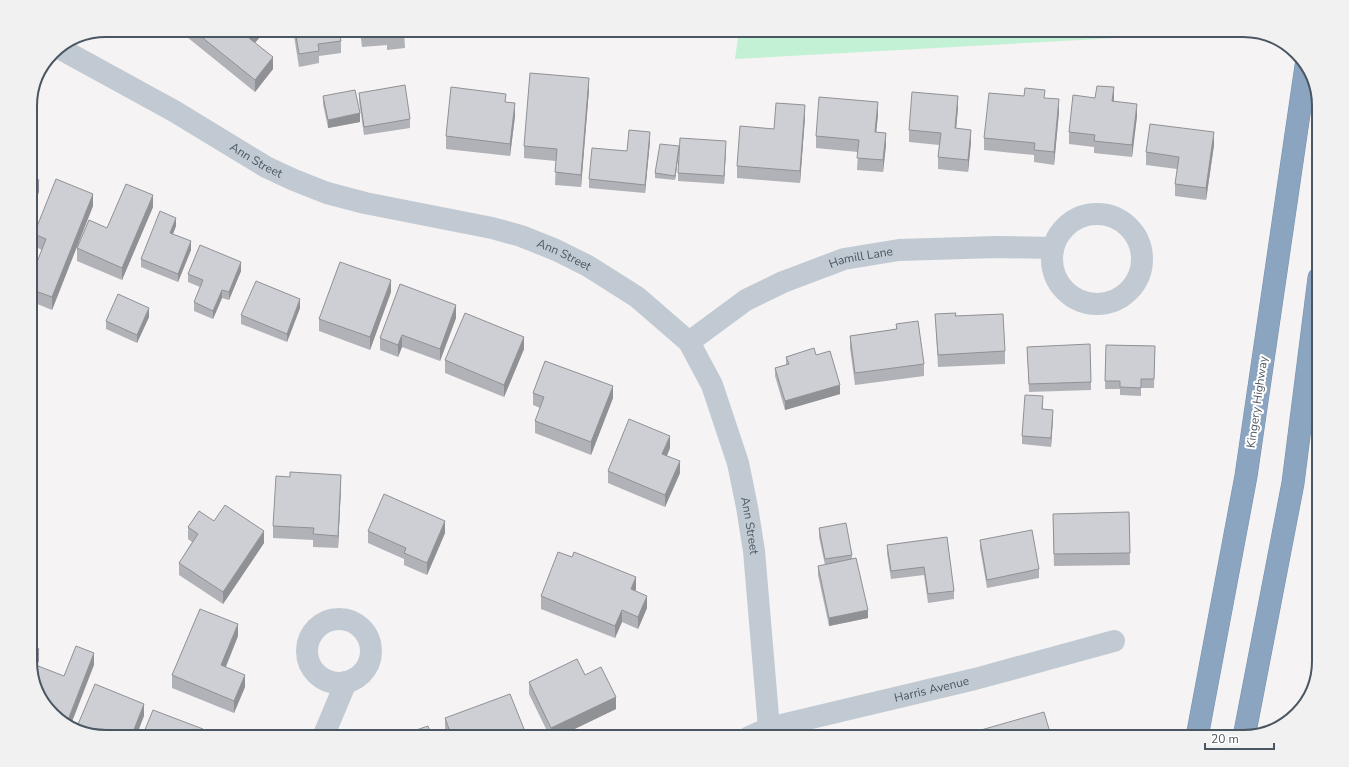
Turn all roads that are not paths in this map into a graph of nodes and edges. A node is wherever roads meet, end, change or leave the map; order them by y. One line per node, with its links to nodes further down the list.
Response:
1 (65, 51): 5 (street, Ann Street)
2 (1305, 75): 11 (highway, Kingery Highway)
3 (1053, 248): 3 (street); 5 (street, Hamill Lane)
4 (1312, 333): 12 (highway)
5 (689, 342): 8 (street, Ann Street)
6 (1114, 641): 8 (street, Harris Avenue)
7 (346, 682): 9 (street)
8 (769, 728): 10 (street, Harris Avenue)
9 (326, 730)
10 (765, 730)
11 (1198, 730)
12 (1245, 730)

